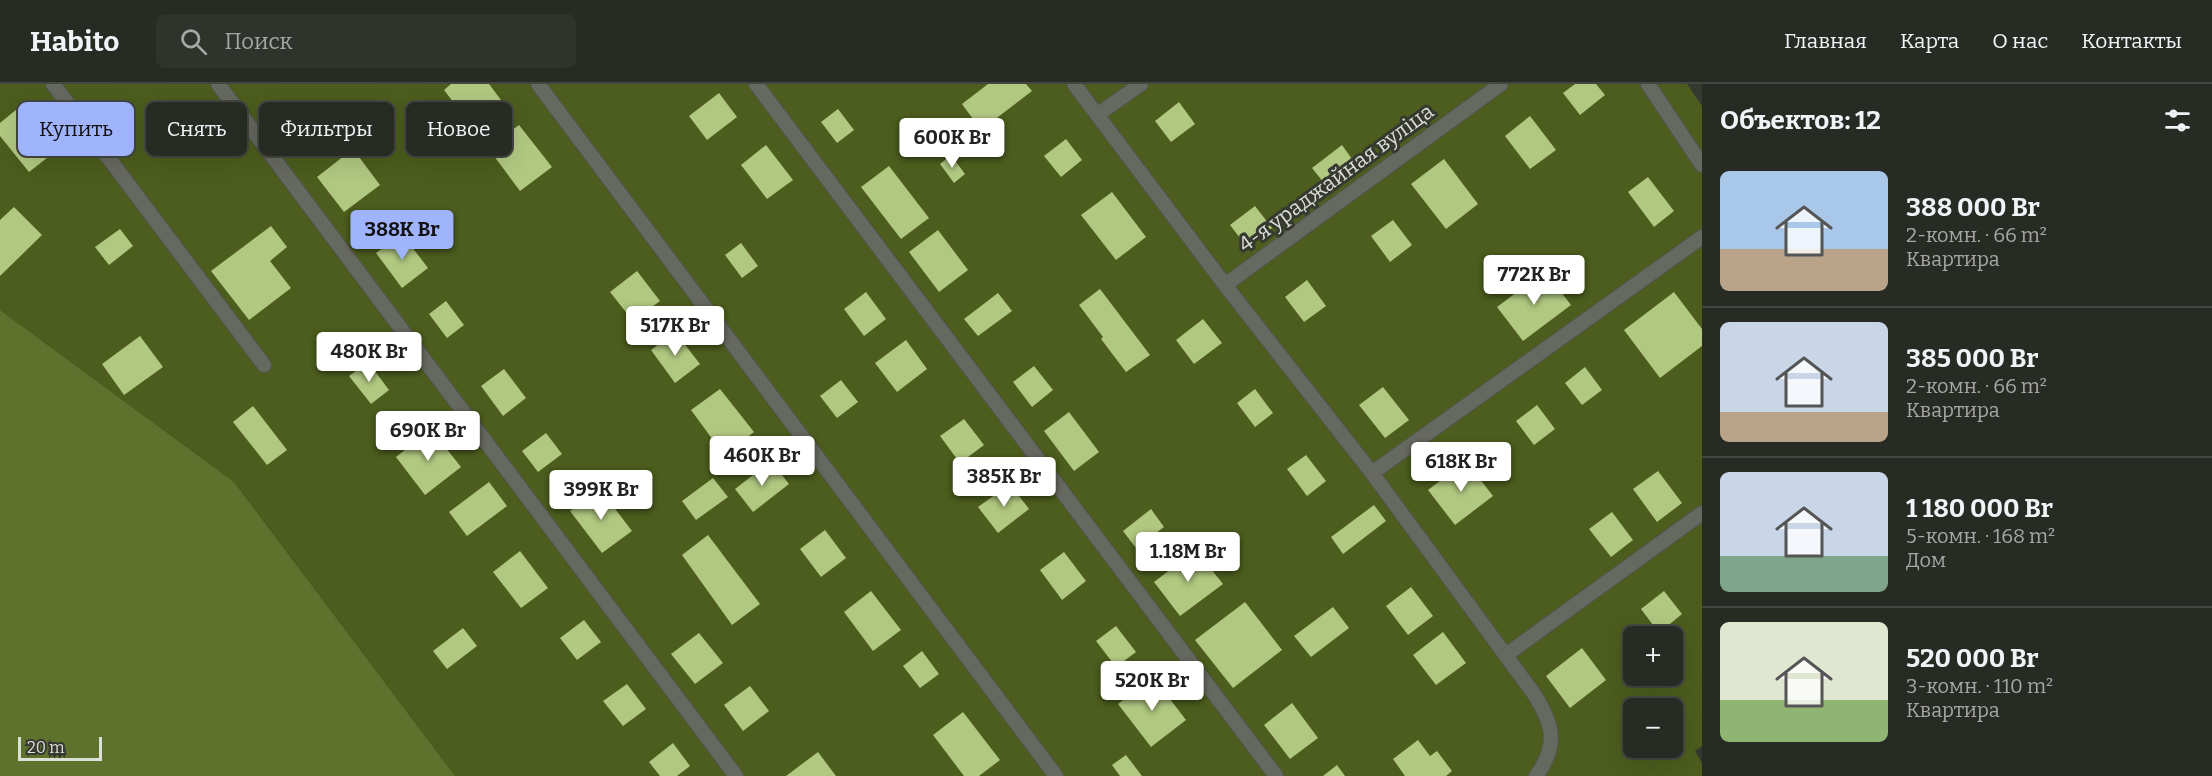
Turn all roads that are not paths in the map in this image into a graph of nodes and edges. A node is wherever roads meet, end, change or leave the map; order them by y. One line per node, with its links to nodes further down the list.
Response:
1 (53, 84): 13 (lane)
2 (218, 84): 17 (lane)
3 (538, 84): 18 (lane)
4 (756, 84): 19 (lane)
5 (1074, 84): 9 (lane)
6 (1141, 84): 9 (lane)
7 (1501, 84): 12 (lane, 4-я ураджайная вуліца)
8 (1648, 84): 10 (lane)
9 (1097, 115): 12 (lane)
10 (1702, 165)
11 (1702, 237): 14 (lane)
12 (1225, 285): 14 (lane)
13 (264, 365)
14 (1372, 473): 16 (lane)
15 (1702, 513): 16 (lane)
16 (1506, 655): 20 (lane)
17 (736, 776)
18 (1056, 776)
19 (1276, 776)
20 (1536, 776)

